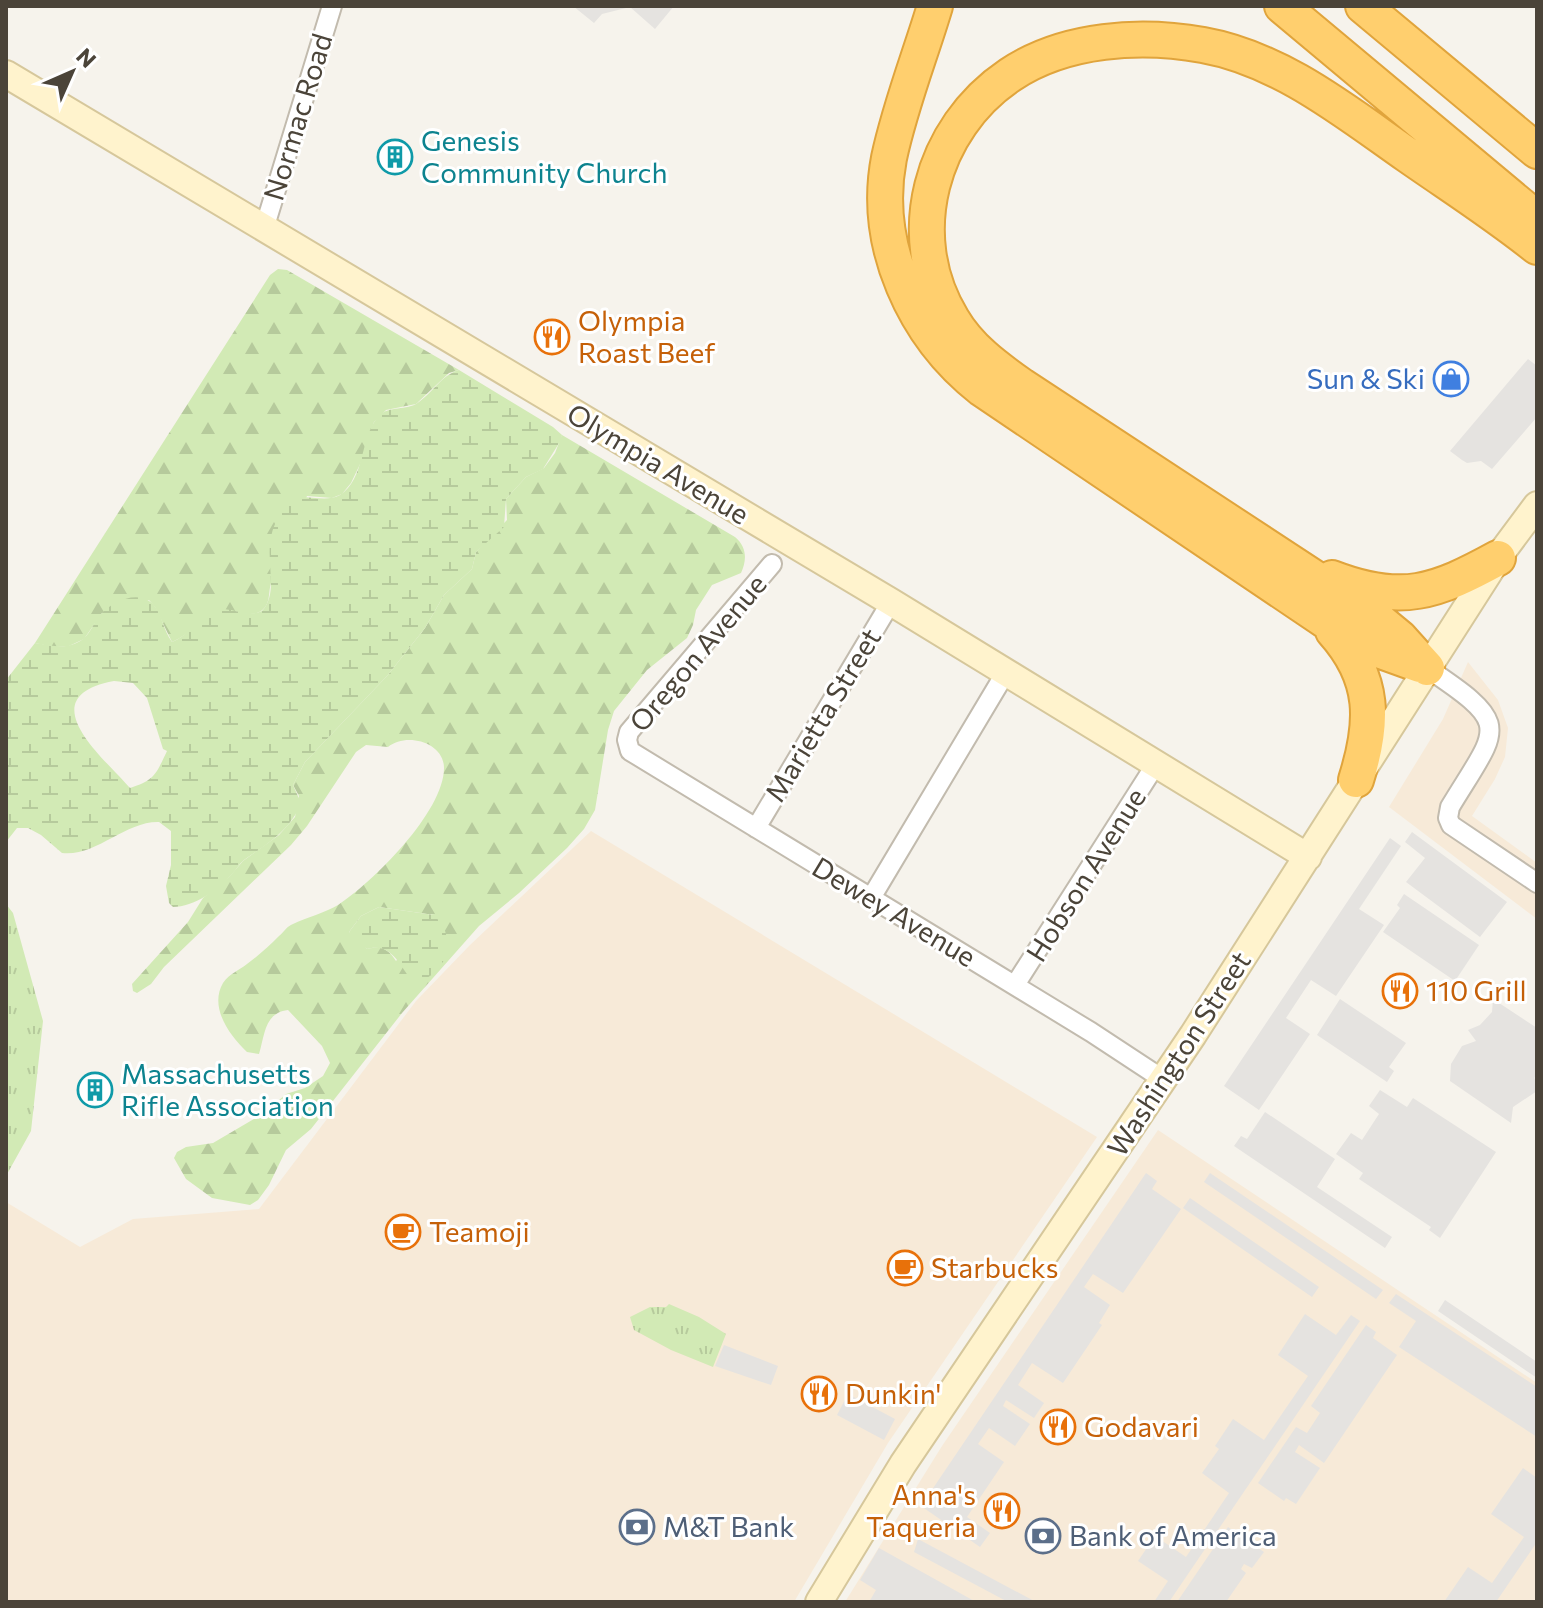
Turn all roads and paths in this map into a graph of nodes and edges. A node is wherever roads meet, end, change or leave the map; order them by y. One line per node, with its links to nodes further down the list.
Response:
1 (332, 6): 10 (street, Normac Road)
2 (935, 6): 17 (highway)
3 (1282, 6): 9 (highway)
4 (1363, 6): 7 (highway)
5 (1384, 6): 7 (highway)
6 (6, 74): 10 (main road, Olympia Avenue)
7 (1500, 120): 8 (highway)
8 (1537, 151)
9 (1537, 219)
10 (264, 229): 16 (main road, Olympia Avenue)
11 (1537, 247): 13 (highway)
12 (1537, 505): 14 (main road, Washington Street)
13 (1274, 553): 14 (highway); 18 (highway)
14 (1498, 558): 18 (main road, Washington Street)
15 (772, 564): 20 (street, Oregon Avenue)
16 (891, 602): 19 (main road, Olympia Avenue); 23 (street, Marietta Street)
17 (1319, 616): 18 (highway); 22 (highway)
18 (1427, 668): 22 (main road, Washington Street); 25 (street)
19 (1006, 672): 21 (main road, Olympia Avenue); 26 (street)
20 (627, 743): 23 (street, Dewey Avenue)
21 (1156, 764): 24 (main road, Olympia Avenue); 27 (street, Hobson Avenue)
22 (1356, 780): 24 (main road, Washington Street)
23 (756, 828): 26 (street, Dewey Avenue)
24 (1308, 857): 28 (main road, Washington Street)
25 (1537, 883)
26 (871, 898): 27 (street, Dewey Avenue)
27 (1015, 985): 28 (street, Dewey Avenue)
28 (1164, 1080): 29 (main road, Washington Street)
29 (819, 1602)

